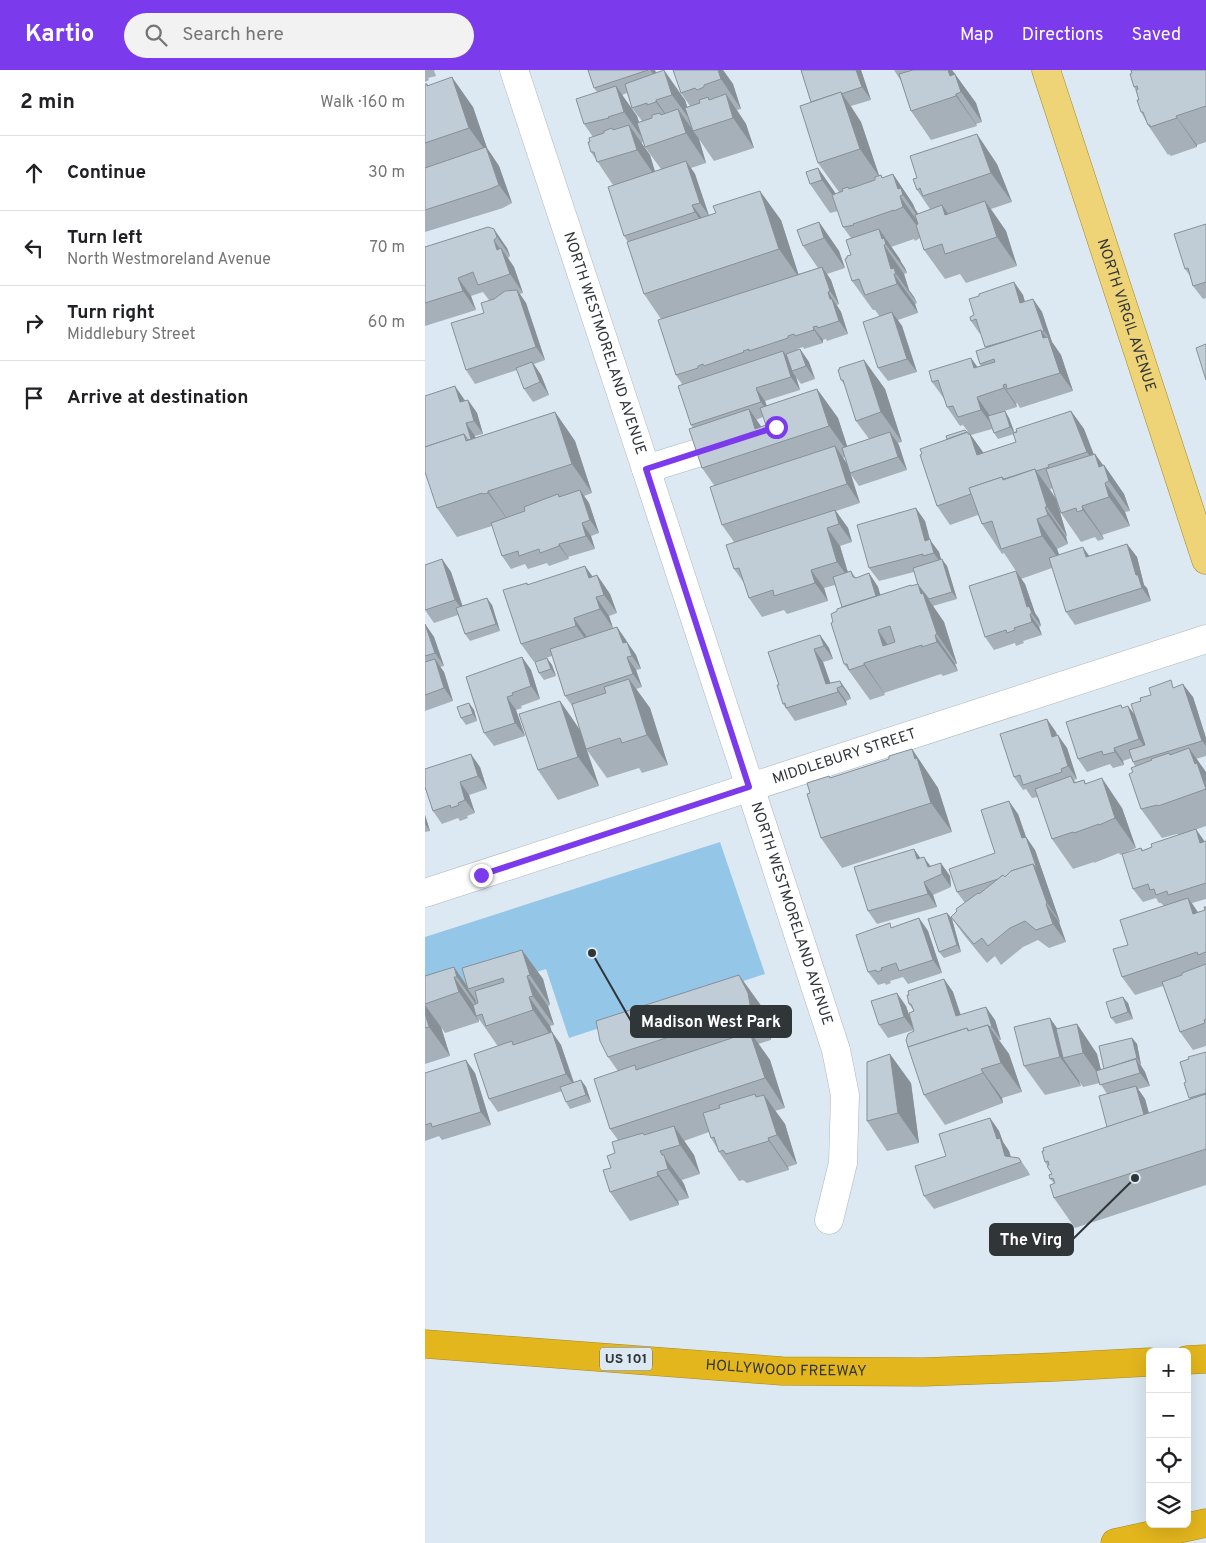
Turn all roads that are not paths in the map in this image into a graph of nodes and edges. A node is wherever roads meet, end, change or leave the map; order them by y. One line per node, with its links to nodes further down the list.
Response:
1 (514, 70): 4 (street, NORTH WESTMORELAND AVENUE)
2 (1046, 70): 5 (main road, NORTH VIRGIL AVENUE)
3 (756, 434): 4 (street)
4 (646, 469): 7 (street, NORTH WESTMORELAND AVENUE)
5 (1206, 560)
6 (1206, 639): 7 (street, MIDDLEBURY STREET)
7 (749, 787): 8 (street, MIDDLEBURY STREET); 9 (street, NORTH WESTMORELAND AVENUE)
8 (425, 893)
9 (829, 1220)
10 (432, 1343): 13 (highway, HOLLYWOOD FREEWAY / US 101)
11 (1206, 1359): 12 (highway)
12 (1191, 1360)
13 (1146, 1362)
14 (1206, 1523): 15 (highway)
15 (1115, 1543)

